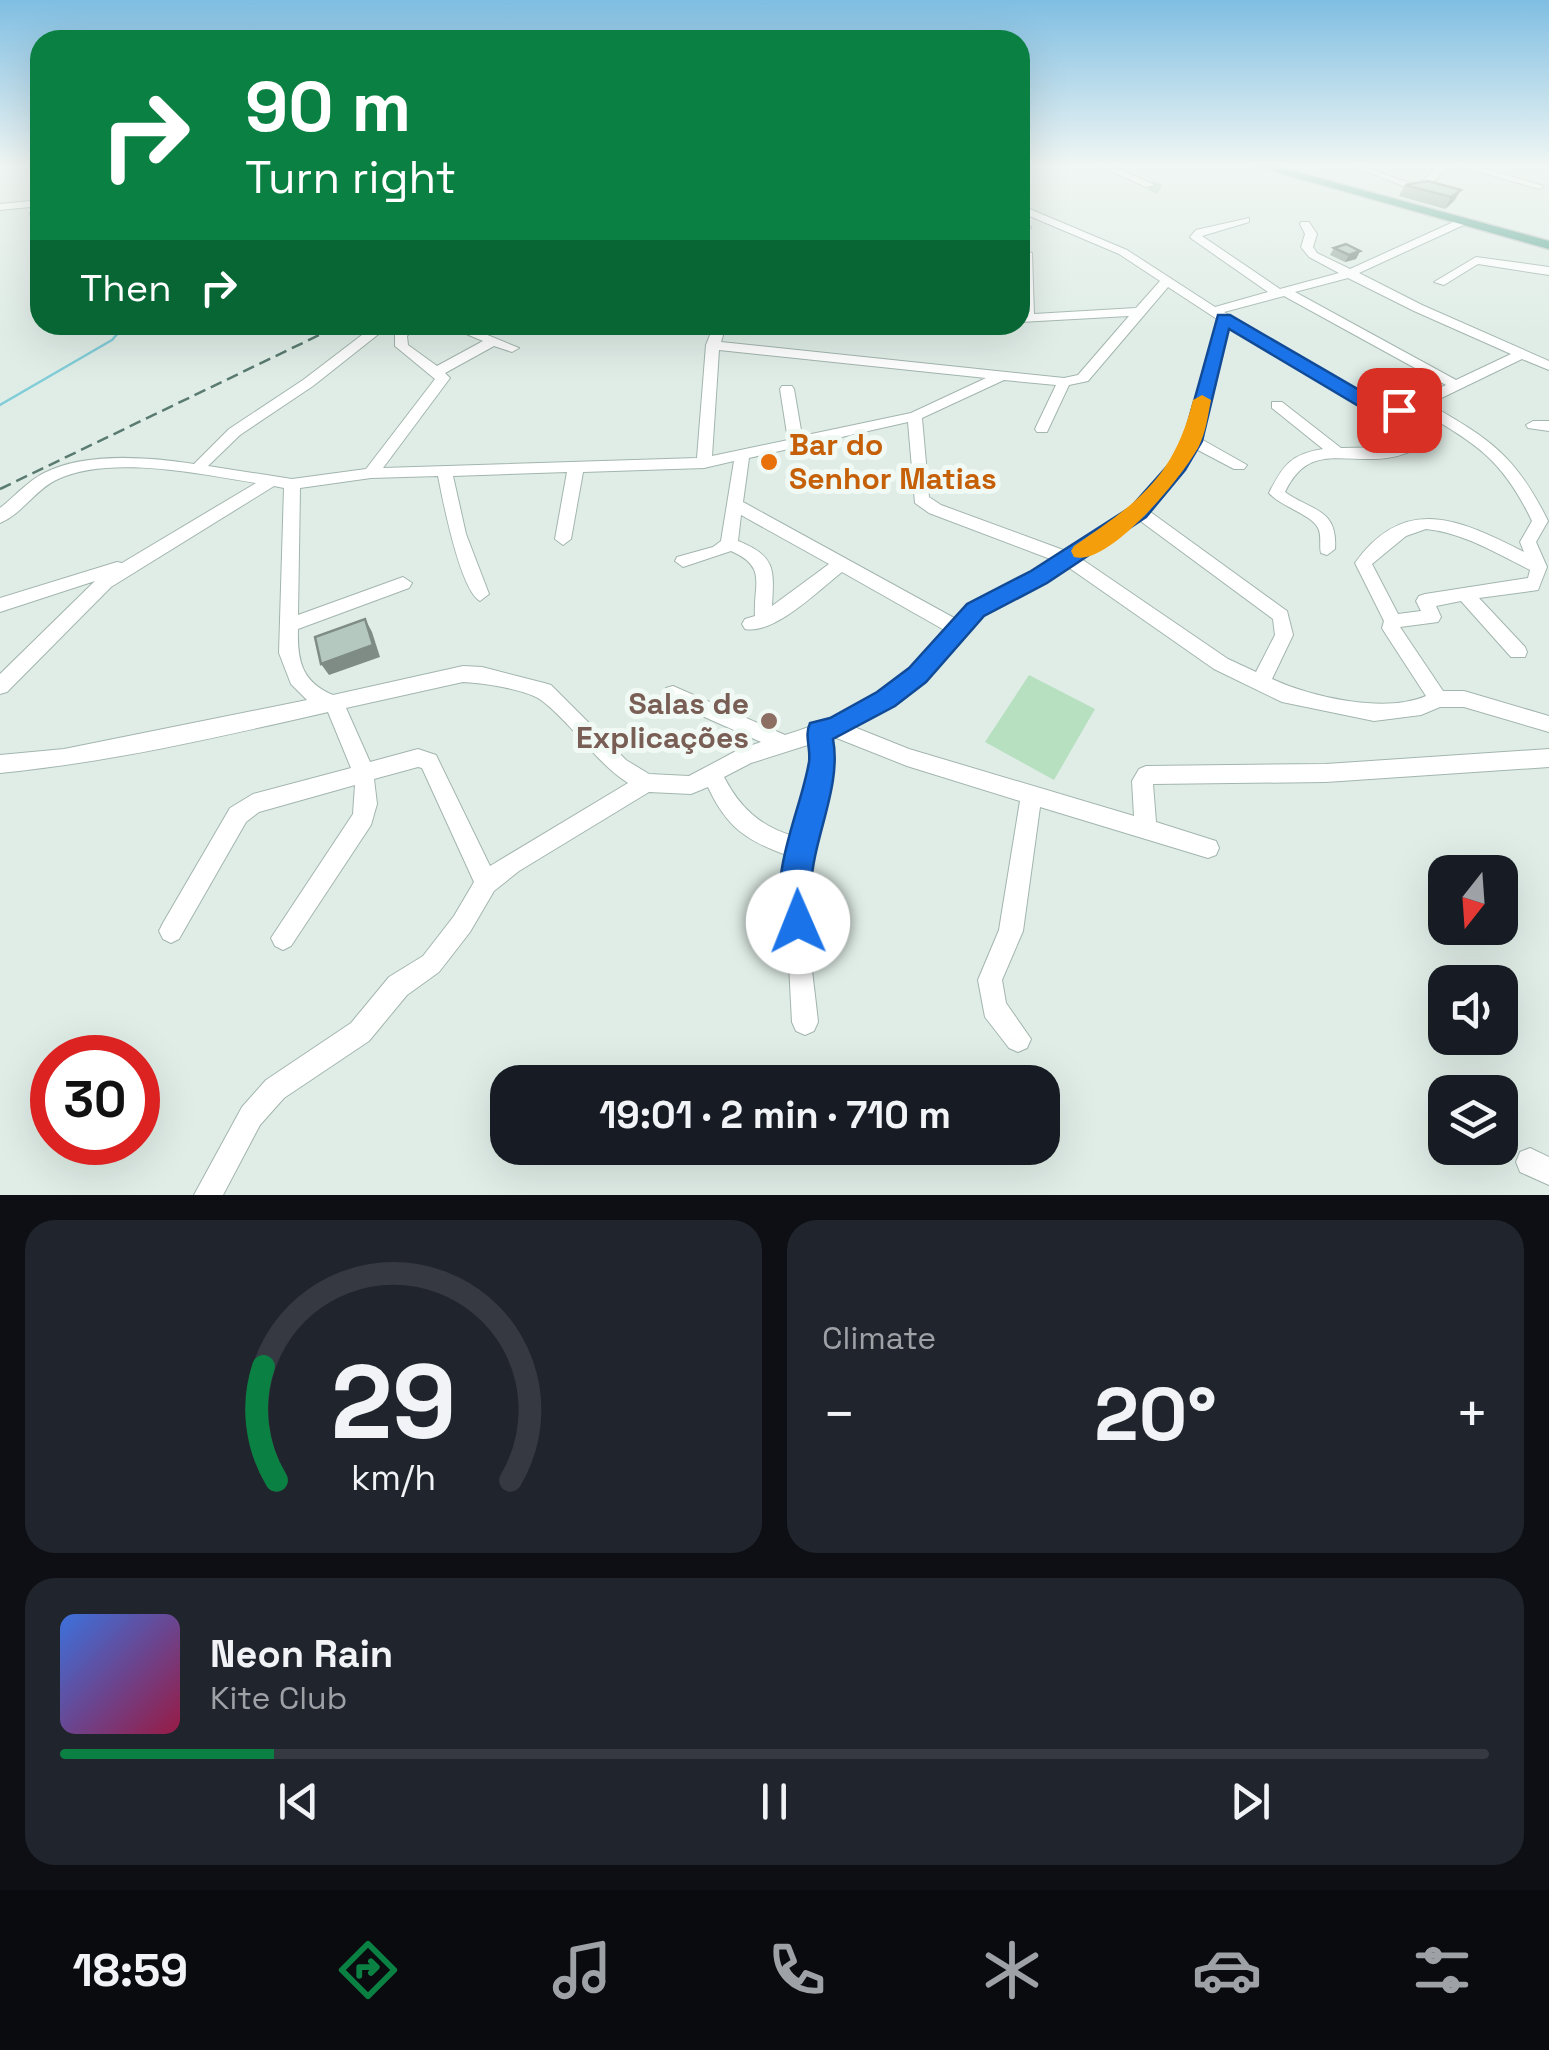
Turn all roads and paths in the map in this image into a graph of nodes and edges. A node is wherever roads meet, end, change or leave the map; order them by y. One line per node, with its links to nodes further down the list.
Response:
1 (1051, 221): 8 (street)
2 (1243, 221): 10 (street)
3 (1464, 221): 5 (main road); 7 (street)
4 (1305, 224): 7 (street)
5 (1549, 245)
6 (1549, 271): 9 (street)
7 (1348, 274): 10 (street); 21 (street)
8 (1167, 280): 11 (street); 12 (street)
9 (1440, 282)
10 (1282, 293): 12 (street); 26 (street)
11 (1140, 312): 13 (street); 25 (street)
12 (1219, 315): 30 (street); 33 (street)
13 (1030, 318)
14 (369, 335): 40 (street)
15 (402, 335): 23 (street)
16 (475, 335): 18 (street)
17 (716, 335): 19 (street)
18 (491, 342): 20 (street); 23 (street)
19 (712, 345): 24 (street); 37 (street)
20 (512, 348)
21 (1522, 354): 22 (street); 26 (street)
22 (1549, 366)
23 (438, 371): 42 (street)
24 (999, 377): 25 (street); 31 (street)
25 (1064, 382): 32 (street)
26 (1455, 385): 29 (street)
27 (788, 388): 34 (street)
28 (1276, 404): 35 (street)
29 (1418, 404): 30 (street); 55 (street)
30 (1384, 412): 35 (street)
31 (915, 416): 34 (street); 51 (street)
32 (1042, 430)
33 (1193, 441): 38 (street); 46 (street)
34 (796, 443): 36 (street)
35 (1335, 450): 50 (street)
36 (742, 456): 37 (street); 45 (street)
37 (704, 463): 39 (street)
38 (1239, 464)
39 (576, 467): 41 (street); 48 (street)
40 (197, 470): 43 (street); 47 (street)
41 (444, 470): 42 (street); 57 (street)
42 (370, 473): 44 (street)
43 (270, 482): 44 (street); 52 (street)
44 (292, 484): 61 (street)
45 (735, 504): 49 (street); 54 (street)
46 (1139, 512): 51 (street); 64 (street)
47 (0, 517)
48 (563, 539)
49 (729, 544): 53 (street); 54 (street)
50 (1327, 550)
51 (1069, 559): 62 (street); 64 (street)
52 (136, 561): 59 (street); 65 (street)
53 (682, 561)
54 (841, 564): 62 (street)
55 (1543, 575): 58 (street); 60 (street)
56 (403, 583): 61 (street)
57 (480, 594)
58 (1465, 594): 60 (street); 63 (street)
59 (0, 605)
60 (1393, 621): 67 (street)
61 (288, 625): 68 (street)
62 (958, 629): 70 (street)
63 (1518, 652)
64 (1260, 684): 67 (street)
65 (0, 686)
66 (673, 694): 71 (street)
67 (1438, 700): 69 (street)
68 (334, 703): 73 (street); 74 (street); 76 (street)
69 (1549, 724)
70 (827, 730): 71 (street); 77 (street); 80 (street)
71 (783, 742): 75 (street)
72 (1549, 758): 78 (street)
73 (0, 764)
74 (361, 774): 81 (street); 82 (street); 83 (street)
75 (713, 776): 76 (street); 80 (street)
76 (646, 783): 81 (street)
77 (1031, 795): 78 (street); 85 (street)
78 (1146, 831): 79 (street)
79 (1208, 848)
80 (800, 849): 84 (street)
81 (486, 883): 86 (street)
82 (170, 930)
83 (283, 938)
84 (805, 1022)
85 (1018, 1040)
86 (208, 1195)

